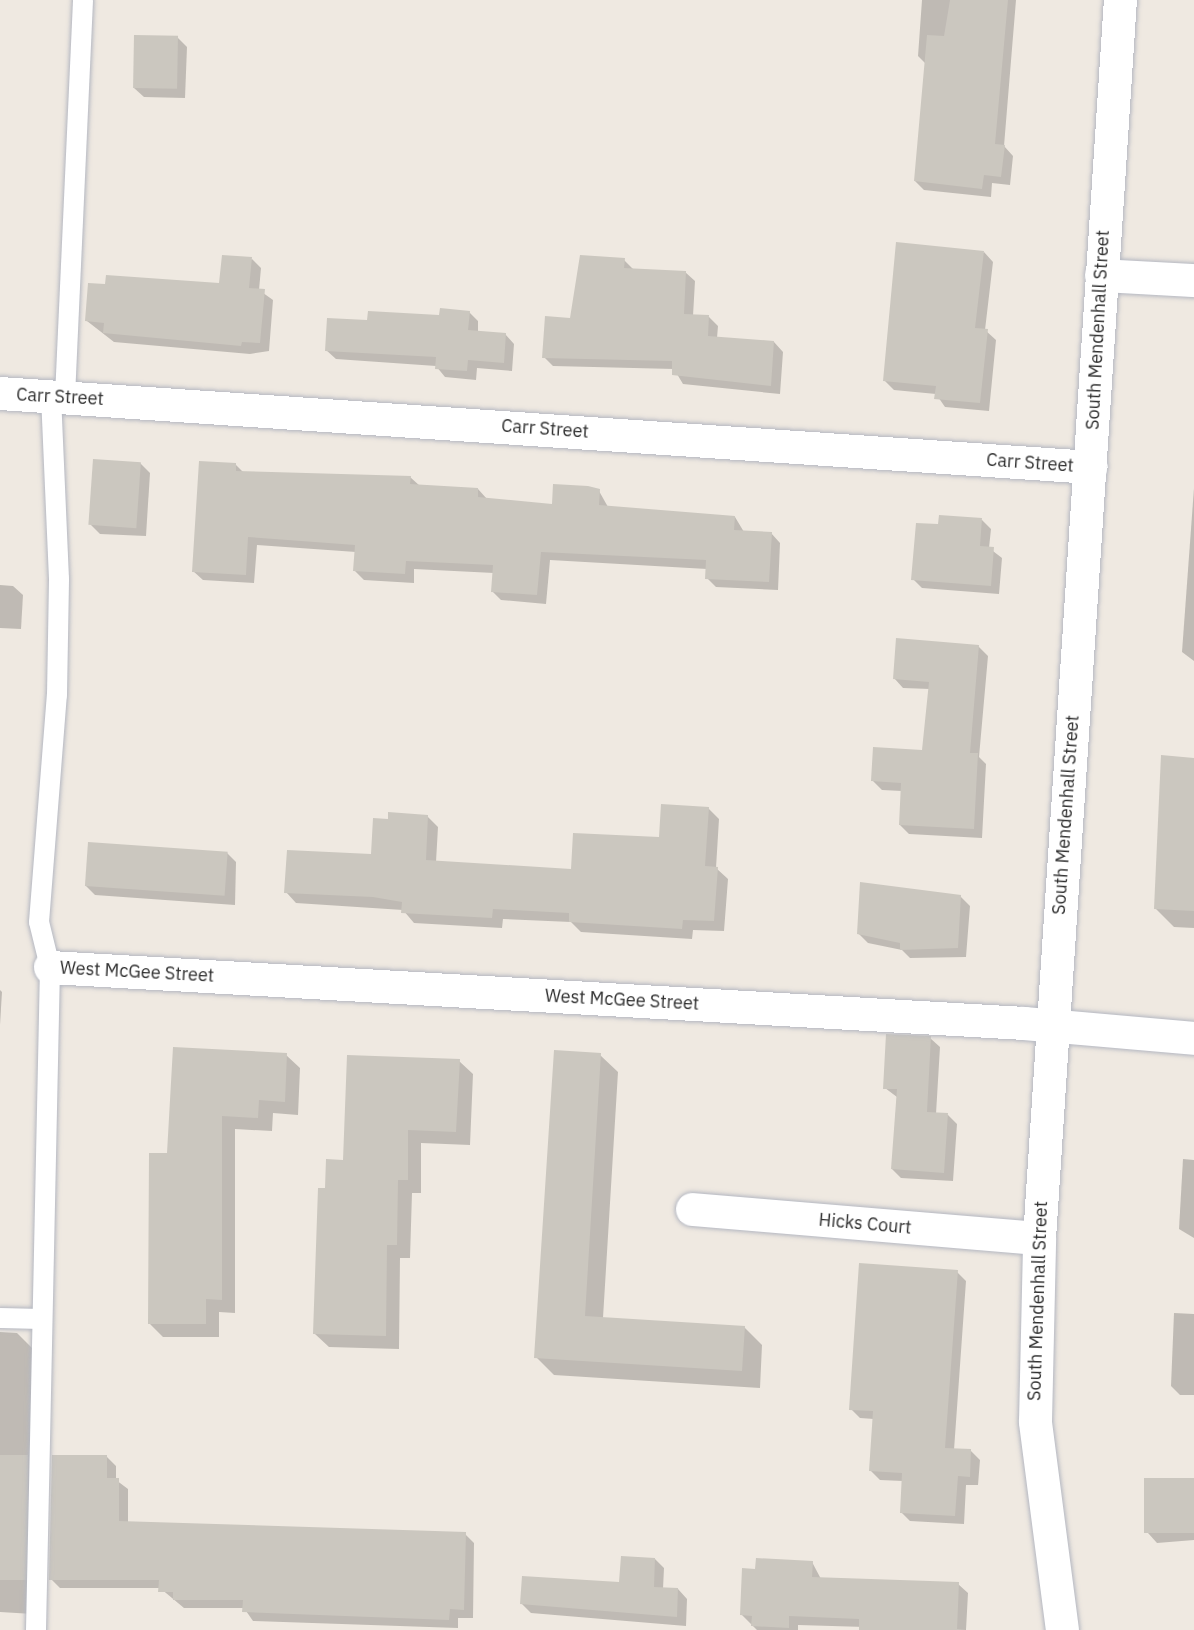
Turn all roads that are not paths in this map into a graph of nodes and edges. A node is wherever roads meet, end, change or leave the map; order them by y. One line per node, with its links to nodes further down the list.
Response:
1 (83, 0): 6 (lane)
2 (1120, 0): 3 (street, South Mendenhall Street)
3 (1101, 275): 4 (street); 7 (street, South Mendenhall Street)
4 (1194, 280)
5 (0, 393): 6 (street, Carr Street)
6 (58, 396): 7 (street, Carr Street); 8 (lane)
7 (1090, 467): 9 (street, South Mendenhall Street)
8 (50, 967): 9 (street, West McGee Street); 14 (lane)
9 (1052, 1025): 10 (street, West McGee Street); 12 (street, South Mendenhall Street)
10 (1194, 1038)
11 (692, 1209): 12 (street, Hicks Court)
12 (1039, 1238): 16 (street, South Mendenhall Street)
13 (0, 1318): 14 (lane)
14 (42, 1319): 15 (lane)
15 (36, 1630)
16 (1062, 1630)

